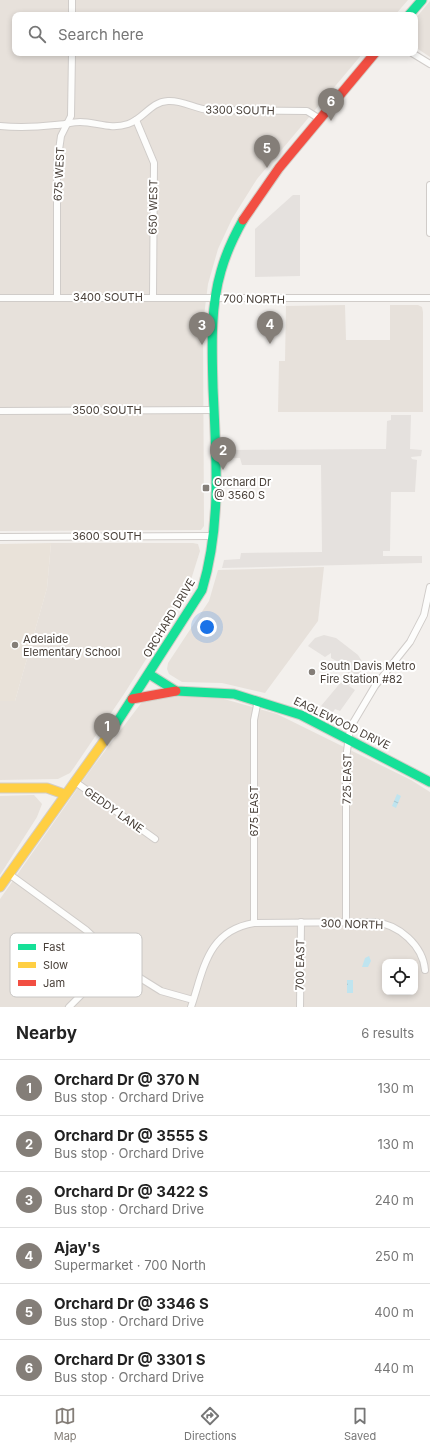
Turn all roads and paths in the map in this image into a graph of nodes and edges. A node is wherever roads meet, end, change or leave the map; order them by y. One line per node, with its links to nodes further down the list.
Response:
1 (72, 0): 3 (street)
2 (422, 0): 4 (main road)
3 (72, 12)
4 (412, 12)
5 (72, 56): 11 (street, 675 WEST)
6 (372, 56): 9 (main road, ORCHARD DRIVE)
7 (417, 56): 8 (street)
8 (430, 64)
9 (320, 119): 10 (street, 3300 SOUTH); 18 (main road, ORCHARD DRIVE)
10 (136, 120): 11 (street, 3300 SOUTH); 15 (street, 650 WEST)
11 (67, 124): 12 (street, 3300 SOUTH); 17 (street, 675 WEST)
12 (0, 126)
13 (430, 185): 14 (street)
14 (430, 233)
15 (153, 297): 17 (street, 3400 SOUTH); 18 (street, 3400 SOUTH)
16 (0, 298): 17 (street, 3400 SOUTH)
17 (57, 298)
18 (216, 298): 19 (street, 700 NORTH); 20 (main road, ORCHARD DRIVE)
19 (430, 298)
20 (214, 410): 21 (street, 3500 SOUTH); 22 (main road, ORCHARD DRIVE)
21 (0, 411)
22 (214, 536): 23 (street, 3600 SOUTH); 25 (main road, ORCHARD DRIVE)
23 (0, 537)
24 (430, 587): 29 (street, 725 EAST)
25 (149, 674): 26 (main road, EAGLEWOOD DRIVE); 27 (main road, ORCHARD DRIVE)
26 (176, 690): 27 (main road); 28 (main road, EAGLEWOOD DRIVE)
27 (132, 699): 30 (main road, ORCHARD DRIVE)
28 (258, 700): 29 (main road, EAGLEWOOD DRIVE); 39 (street, 675 EAST)
29 (348, 739): 31 (main road, EAGLEWOOD DRIVE); 38 (street, 725 EAST)
30 (74, 781): 33 (main road, ORCHARD DRIVE); 34 (street, GEDDY LANE)
31 (430, 782)
32 (0, 788): 33 (main road)
33 (64, 794): 35 (main road, ORCHARD DRIVE)
34 (155, 839)
35 (9, 874): 36 (main road, ORCHARD DRIVE); 40 (street)
36 (0, 887)
37 (301, 922): 38 (street, 300 NORTH); 39 (street, 300 NORTH); 47 (street, 700 EAST)
38 (346, 922): 41 (street, 300 NORTH)
39 (254, 923): 44 (street, 300 NORTH)
40 (89, 933)
41 (425, 970)
42 (142, 980): 44 (street)
43 (78, 997): 45 (street)
44 (193, 1000): 46 (street, 300 NORTH)
45 (68, 1007)
46 (191, 1007)
47 (300, 1007)

